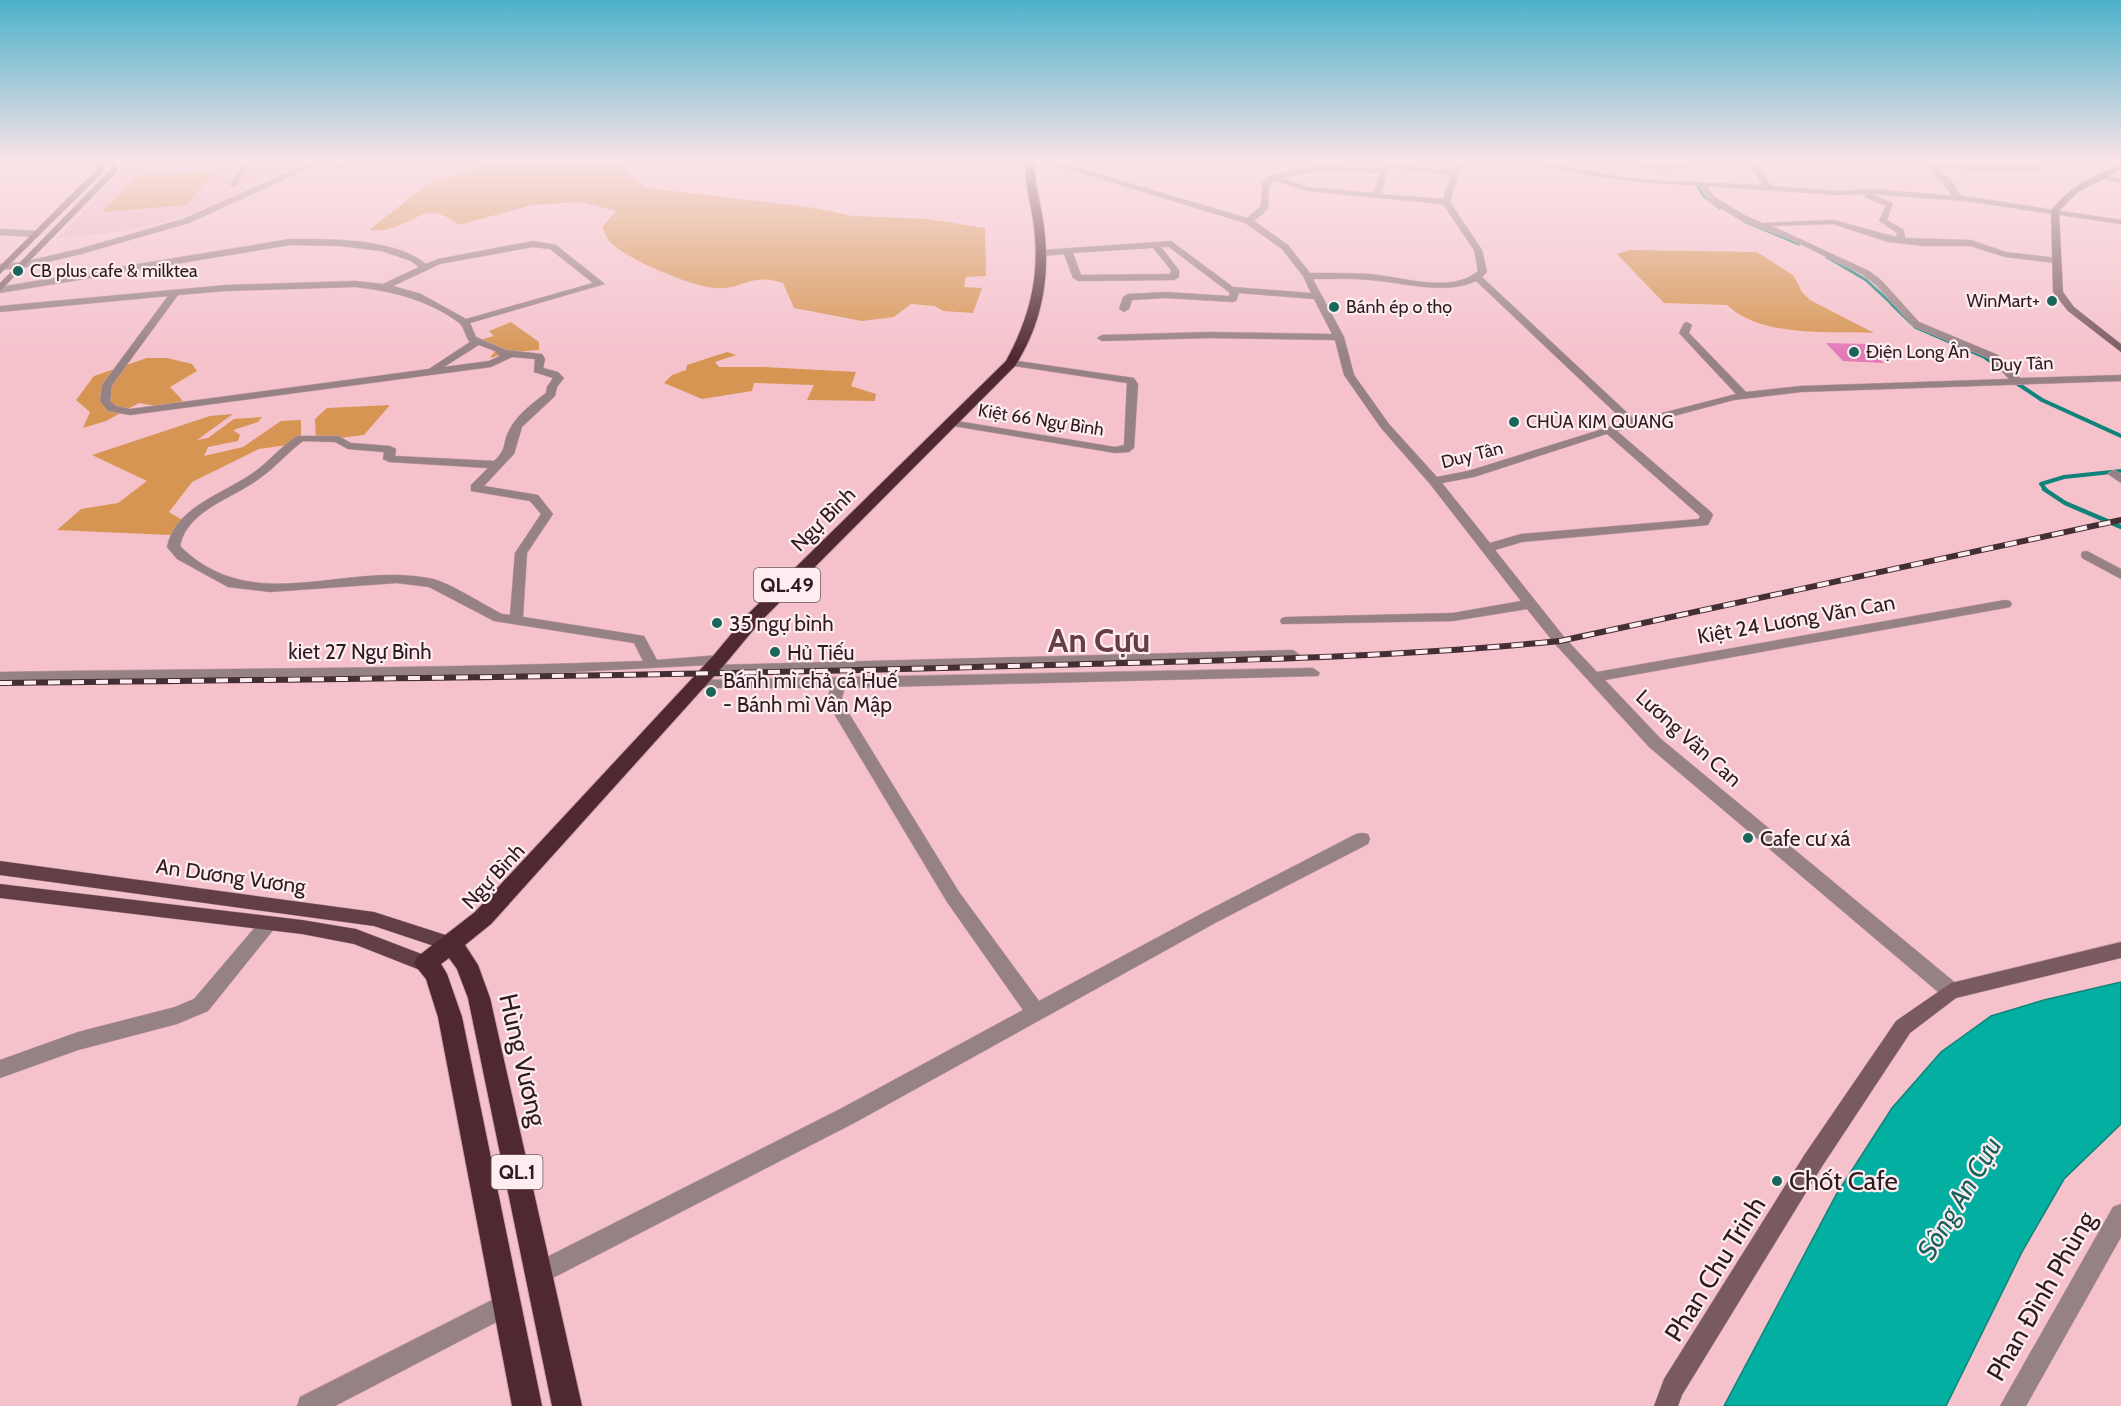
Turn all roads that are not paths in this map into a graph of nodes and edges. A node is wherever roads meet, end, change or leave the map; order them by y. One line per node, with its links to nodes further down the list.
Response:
1 (45, 226): 12 (street)
2 (59, 226): 18 (street)
3 (169, 226): 18 (street)
4 (1039, 226): 16 (highway, Ngự Bình / QL.49)
5 (1255, 226): 21 (street, Duy Tân)
6 (1462, 226): 23 (street)
7 (1761, 226): 42 (street)
8 (1847, 226): 13 (street)
9 (1891, 226): 13 (street)
10 (2055, 226): 17 (street)
11 (0, 232): 12 (street)
12 (37, 234): 20 (street)
13 (1900, 241): 17 (street)
14 (1155, 245): 15 (street); 22 (street); 27 (street)
15 (1068, 252): 16 (street); 22 (street)
16 (1043, 253): 39 (highway, Ngự Bình / QL.49)
17 (2055, 260): 37 (street)
18 (23, 265): 20 (street); 25 (street)
19 (424, 267): 24 (street); 25 (street); 32 (street)
20 (1, 269)
21 (1307, 276): 23 (street); 29 (street, Duy Tân)
22 (1164, 277): 28 (street)
23 (1477, 277): 45 (street)
24 (384, 287): 26 (street); 32 (street)
25 (0, 289)
26 (177, 292): 30 (street); 40 (street)
27 (1235, 292): 28 (street); 29 (street)
28 (1166, 295): 31 (street)
29 (1318, 296): 35 (street, Duy Tân)
30 (0, 309)
31 (1124, 309)
32 (465, 322): 36 (street)
33 (1687, 325): 43 (street)
34 (1102, 338): 35 (street)
35 (1339, 338): 48 (street, Duy Tân)
36 (477, 342): 38 (street); 40 (street)
37 (2121, 349)
38 (505, 353): 40 (street); 47 (street)
39 (1011, 363): 44 (highway, Ngự Bình / QL.49); 44 (street, Kiệt 66 Ngự Bình)
40 (431, 371)
41 (2121, 378): 42 (street, Duy Tân)
42 (2014, 381): 43 (street, Duy Tân)
43 (1744, 396): 45 (street, Duy Tân)
44 (951, 423): 58 (highway, Ngự Bình / QL.49)
45 (1633, 424): 46 (street, Duy Tân)
46 (1609, 430): 48 (street, Duy Tân); 49 (street)
47 (497, 465): 54 (street); 54 (street)
48 (1434, 481): 49 (street, Lương Văn Can)
49 (1486, 548): 52 (street, Lương Văn Can)
50 (2087, 555): 51 (street)
51 (2121, 575)
52 (1530, 604): 55 (street); 61 (street, Lương Văn Can)
53 (2006, 604): 61 (street, Kiệt 24 Lương Văn Can)
54 (516, 621): 57 (street)
55 (1287, 621)
56 (1293, 655): 58 (street, kiet 27 Ngự Bình)
57 (652, 665): 58 (street, kiet 27 Ngự Bình); 60 (street, kiet 27 Ngự Bình)
58 (715, 665): 62 (highway, Ngự Bình / QL.49)
59 (1312, 673): 63 (street)
60 (0, 677)
61 (1595, 677): 71 (street, Lương Văn Can)
62 (698, 683): 63 (street); 68 (highway, Ngự Bình / QL.49)
63 (838, 683): 72 (street)
64 (1362, 839): 72 (street)
65 (0, 868): 68 (main road, An Dương Vương)
66 (0, 891): 67 (main road, An Dương Vương)
67 (268, 924): 70 (main road, An Dương Vương); 73 (street)
68 (452, 944): 70 (highway, Ngự Bình / QL.49); 75 (highway, Hùng Vương / QL.1)
69 (2121, 950): 71 (street, Phan Chu Trinh)
70 (425, 964): 76 (highway, QL.1)
71 (1951, 991): 81 (street, Phan Chu Trinh)
72 (1036, 1012): 75 (street)
73 (0, 1069)
74 (2121, 1215): 77 (street, Phan Đình Phùng)
75 (539, 1273): 80 (highway, Hùng Vương / QL.1)
76 (508, 1305): 78 (street); 79 (highway, QL.1)
77 (2017, 1404)
78 (309, 1406)
79 (527, 1406)
80 (567, 1406)
81 (1666, 1406)

